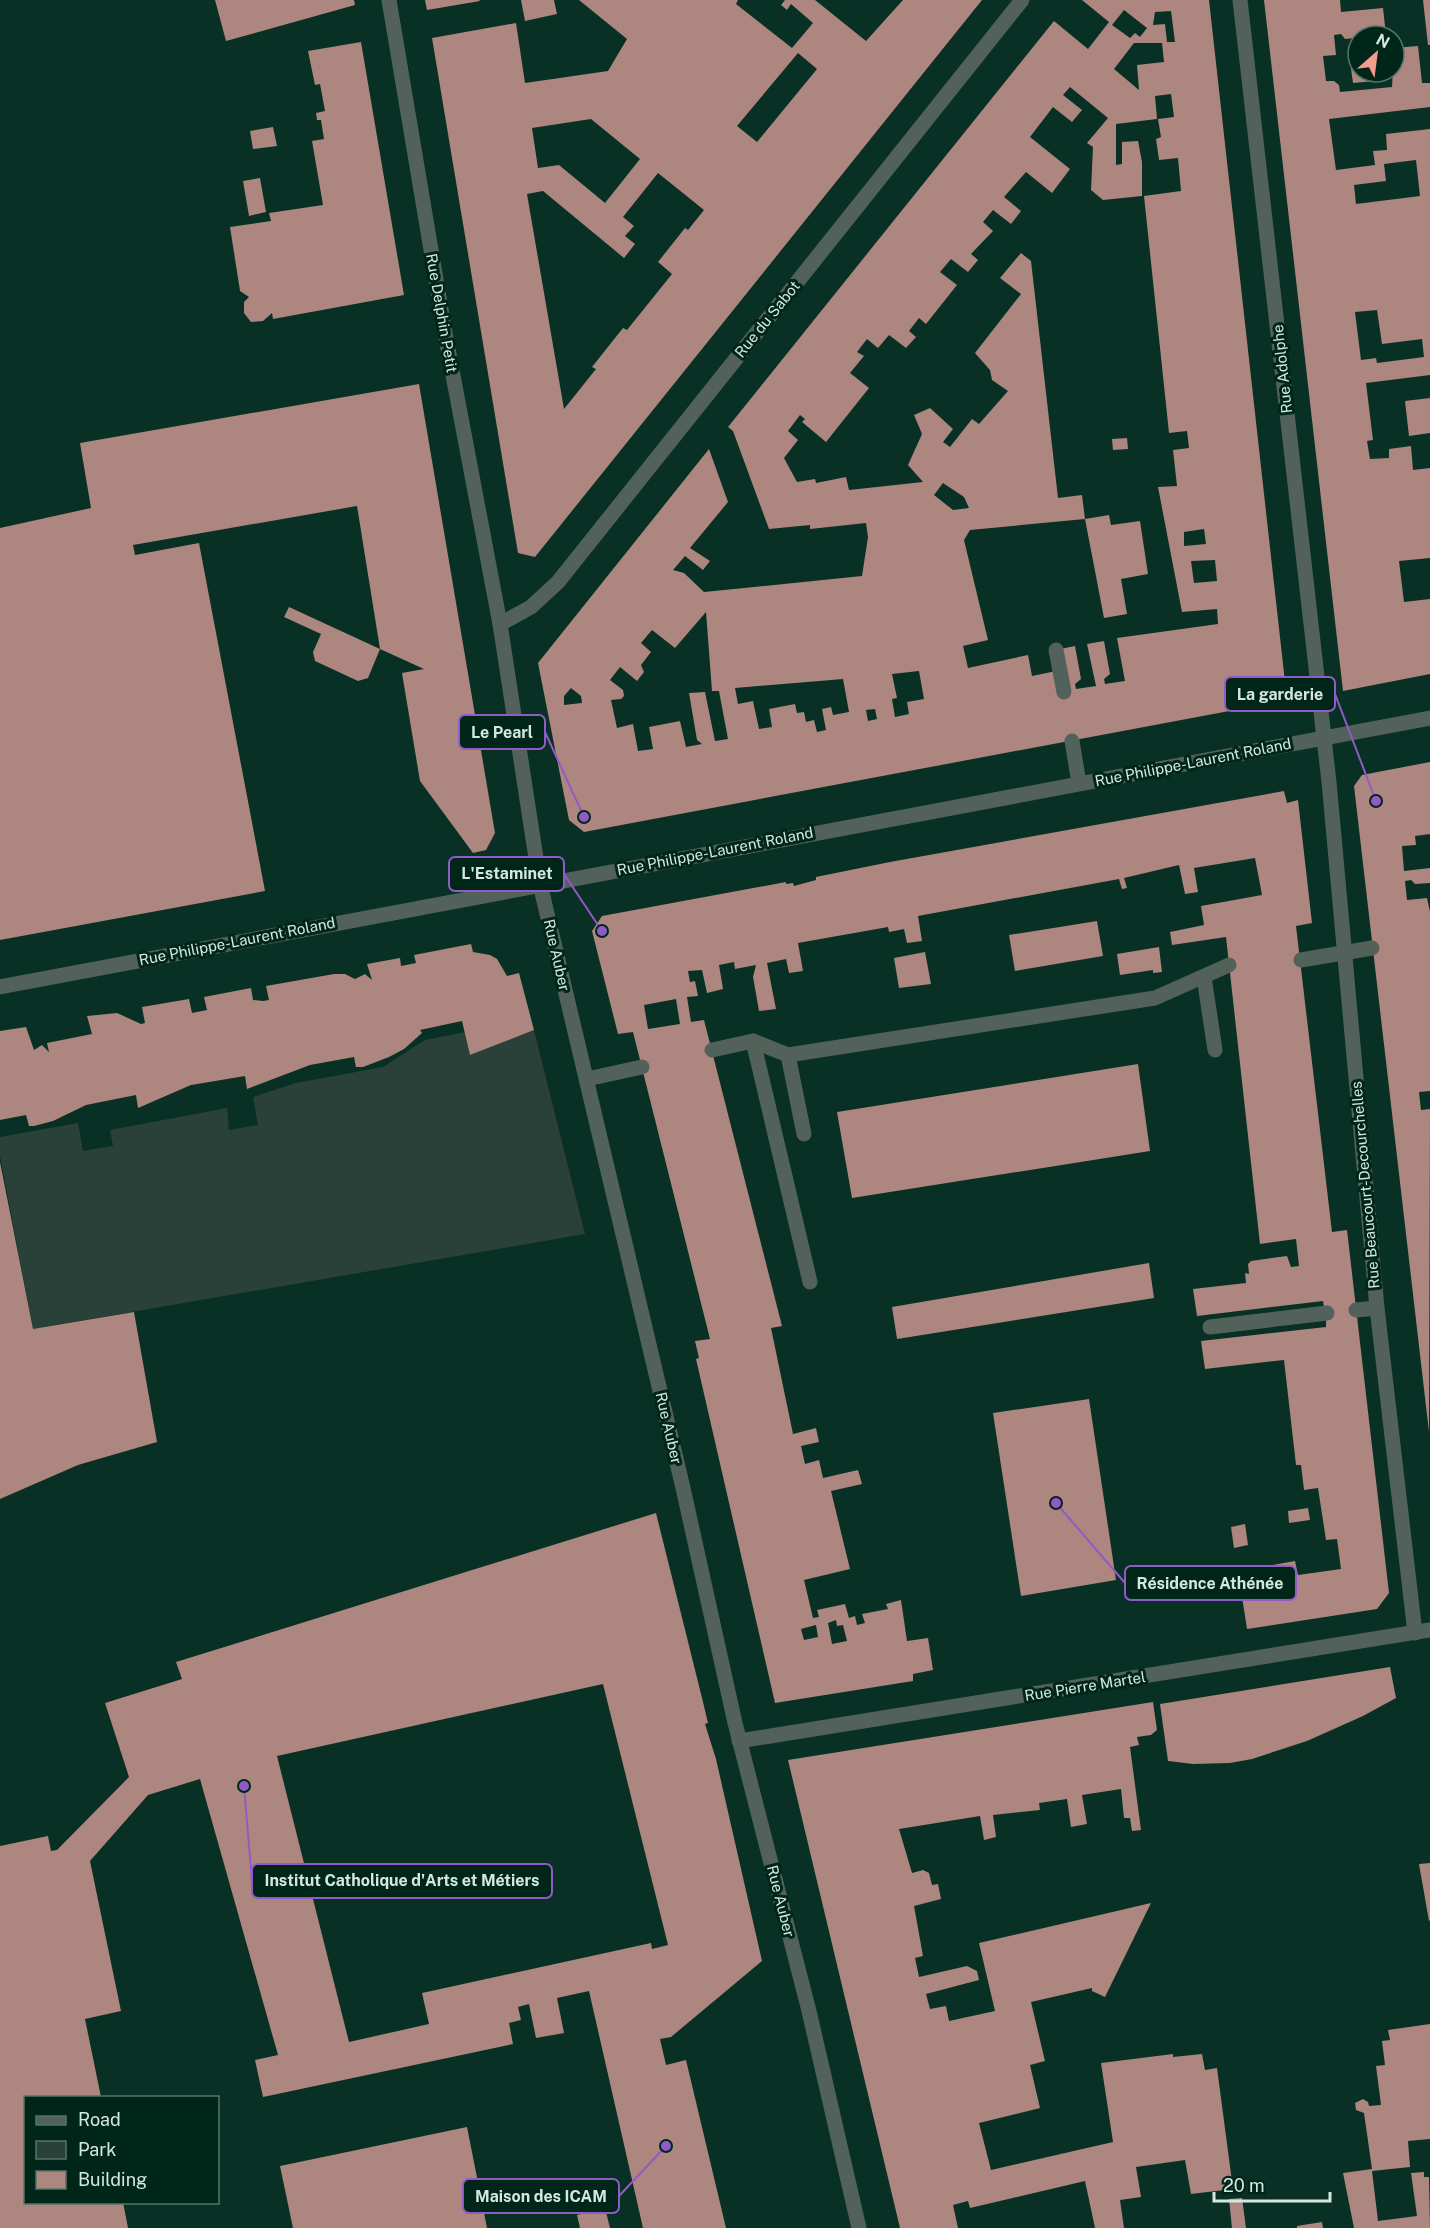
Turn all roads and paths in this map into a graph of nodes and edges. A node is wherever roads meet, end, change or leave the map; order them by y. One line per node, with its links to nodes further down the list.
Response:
1 (389, 0): 4 (street, Rue Delphin Petit)
2 (1022, 0): 4 (street, Rue du Sabot)
3 (1240, 0): 8 (street, Rue Adolphe)
4 (500, 624): 11 (street, Rue Auber)
5 (1056, 650): 6 (street)
6 (1064, 692)
7 (1430, 717): 8 (street, Rue Philippe-Laurent Roland)
8 (1324, 737): 10 (street, Rue Philippe-Laurent Roland); 13 (street, Rue Beaucourt-Decourchelles)
9 (1072, 741): 10 (street)
10 (1078, 783): 11 (street, Rue Philippe-Laurent Roland)
11 (540, 884): 17 (street, Rue Philippe-Laurent Roland); 23 (street, Rue Auber)
12 (1372, 948): 13 (street)
13 (1343, 951): 14 (street); 26 (street, Rue Beaucourt-Decourchelles)
14 (1301, 960)
15 (1229, 965): 16 (street)
16 (1204, 977): 20 (street); 21 (street)
17 (0, 987)
18 (753, 1041): 19 (street); 21 (street); 25 (street)
19 (711, 1050)
20 (1215, 1050)
21 (788, 1055): 24 (street)
22 (642, 1067): 23 (street)
23 (587, 1079): 31 (street, Rue Auber)
24 (804, 1134)
25 (810, 1282)
26 (1377, 1308): 27 (street); 30 (street, Rue Beaucourt-Decourchelles)
27 (1356, 1310)
28 (1327, 1313): 29 (street)
29 (1210, 1327)
30 (1422, 1631): 31 (street, Rue Pierre Martel)
31 (739, 1741): 32 (street, Rue Auber)
32 (860, 2228)

